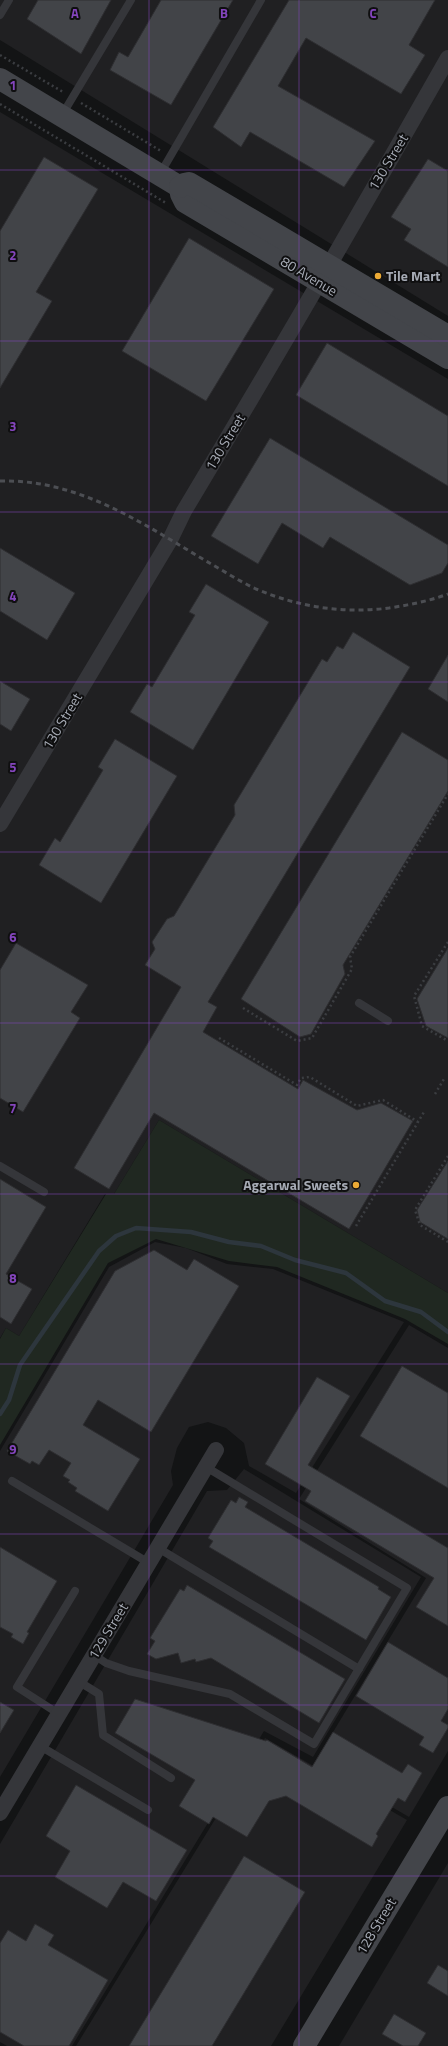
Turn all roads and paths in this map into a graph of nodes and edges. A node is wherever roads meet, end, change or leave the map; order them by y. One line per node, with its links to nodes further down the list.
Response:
1 (8, 0): 4 (lane)
2 (131, 0): 9 (lane)
3 (261, 0): 10 (lane)
4 (0, 15)
5 (0, 55): 9 (path)
6 (448, 58): 12 (street, 130 Street)
7 (0, 79): 9 (main road, 80 Avenue)
8 (0, 104): 11 (path)
9 (67, 107): 10 (main road, 80 Avenue); 10 (path)
10 (165, 166): 12 (main road, 80 Avenue)
11 (173, 208)
12 (324, 274): 13 (main road, 80 Avenue); 14 (main road, 80 Avenue); 16 (street, 130 Street)
13 (448, 336)
14 (448, 358)
15 (448, 794): 19 (path)
16 (0, 824)
17 (448, 942): 22 (path)
18 (359, 1002): 20 (lane)
19 (243, 1008)
20 (388, 1020)
21 (219, 1038): 26 (path)
22 (448, 1041)
23 (444, 1079): 24 (path)
24 (434, 1094)
25 (424, 1112): 26 (path)
26 (418, 1122): 30 (path)
27 (448, 1156): 31 (path)
28 (0, 1166): 29 (lane)
29 (44, 1192)
30 (356, 1226)
31 (448, 1242)
32 (216, 1450): 33 (street, 129 Street)
33 (206, 1467): 35 (street, 129 Street); 39 (lane)
34 (12, 1481): 36 (lane)
35 (158, 1548): 36 (street, 129 Street); 39 (lane)
36 (149, 1563): 38 (street, 129 Street)
37 (75, 1591): 41 (lane)
38 (94, 1655): 39 (lane); 40 (street, 129 Street)
39 (359, 1669)
40 (78, 1681): 41 (street, 129 Street); 43 (lane)
41 (59, 1714): 42 (street, 129 Street)
42 (40, 1746): 45 (lane); 46 (street, 129 Street)
43 (171, 1778)
44 (448, 1807): 47 (main road, 128 Street)
45 (148, 1810)
46 (0, 1813)
47 (304, 2046)

